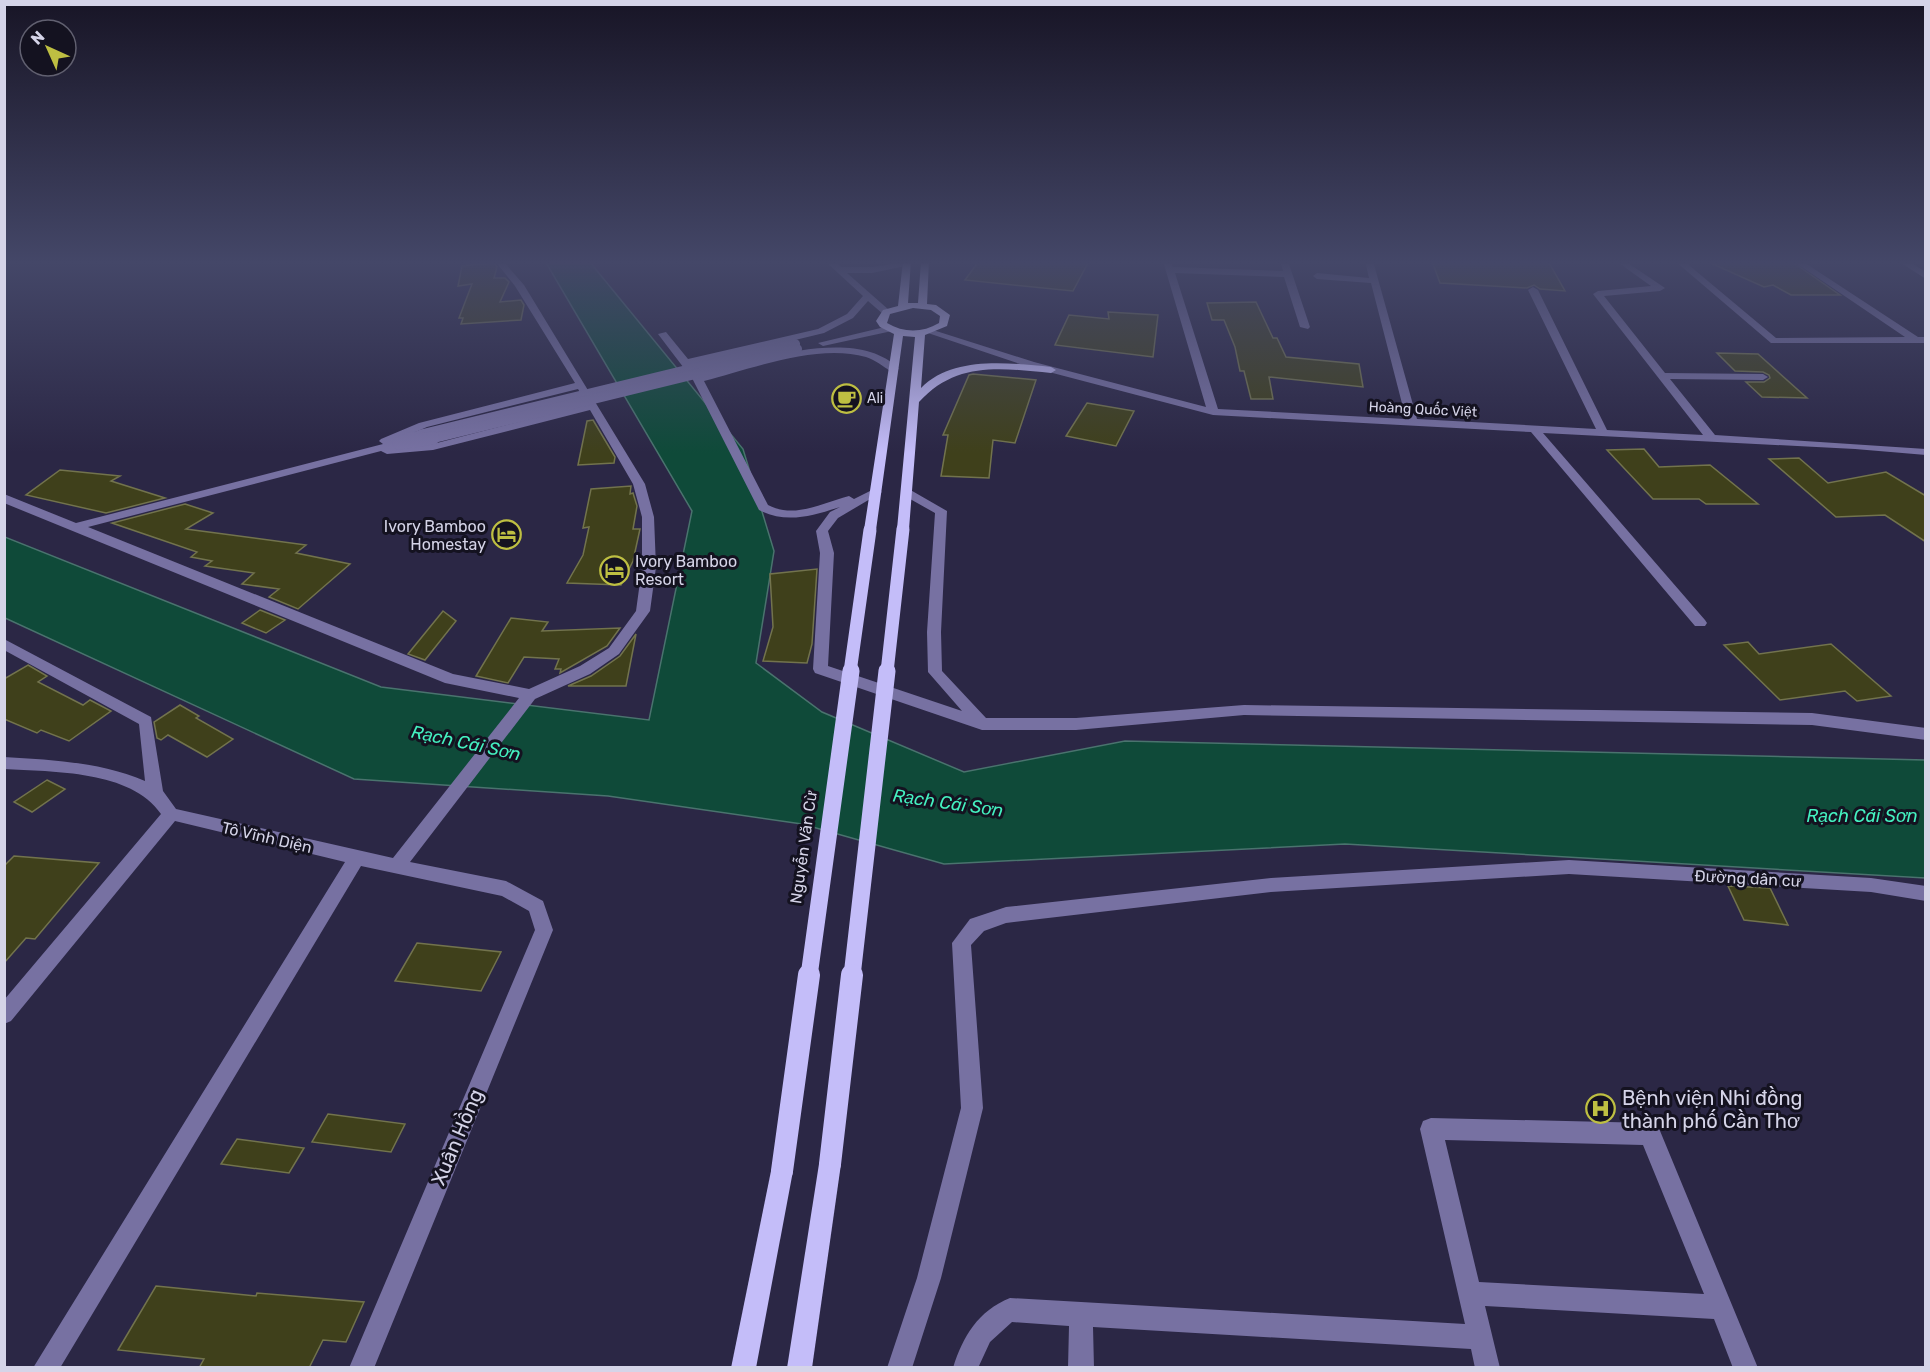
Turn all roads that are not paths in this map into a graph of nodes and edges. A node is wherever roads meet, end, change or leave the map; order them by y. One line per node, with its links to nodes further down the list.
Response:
1 (544, 325): 24 (street)
2 (833, 325): 18 (street)
3 (858, 325): 16 (street)
4 (890, 325): 12 (main road)
5 (942, 325): 13 (main road)
6 (1186, 325): 27 (street)
7 (1386, 325): 28 (street)
8 (1550, 325): 30 (street)
9 (1622, 325): 21 (street)
10 (1755, 325): 15 (street)
11 (1897, 325): 15 (street)
12 (894, 331): 13 (main road); 16 (street); 19 (main road, Nguyễn Văn Cừ)
13 (925, 332): 20 (street, Hoàng Quốc Việt); 25 (main road)
14 (663, 334): 18 (street)
15 (1921, 340): 17 (street)
16 (796, 346): 33 (street, bridge)
17 (1926, 347)
18 (686, 363): 23 (street)
19 (894, 369): 23 (street); 34 (main road, Nguyễn Văn Cừ)
20 (1052, 370): 25 (main road); 27 (street, Hoàng Quốc Việt)
21 (1662, 376): 22 (street); 31 (street)
22 (1762, 377)
23 (698, 379): 34 (street)
24 (581, 385): 26 (street); 33 (street)
25 (914, 401): 35 (main road)
26 (593, 406): 33 (street); 40 (street)
27 (1213, 412): 28 (street, Hoàng Quốc Việt)
28 (1413, 424): 29 (street, Hoàng Quốc Việt)
29 (1535, 430): 30 (street, Hoàng Quốc Việt); 38 (street)
30 (1603, 432): 31 (street, Hoàng Quốc Việt)
31 (1712, 439): 32 (street, Hoàng Quốc Việt)
32 (1924, 452)
33 (357, 453): 37 (street)
34 (876, 492): 41 (street); 57 (main road, Nguyễn Văn Cừ, bridge)
35 (907, 492): 41 (street); 58 (main road, bridge)
36 (4, 498): 37 (street)
37 (78, 526): 40 (street)
38 (1700, 623)
39 (4, 644): 44 (street)
40 (530, 695): 47 (street)
41 (982, 724): 42 (street)
42 (1926, 734)
43 (4, 763): 44 (street)
44 (155, 794): 45 (street)
45 (171, 814): 46 (street, Tô Vĩnh Diện); 50 (street)
46 (357, 858): 47 (street, Tô Vĩnh Diện); 55 (street)
47 (397, 866): 49 (street, Tô Vĩnh Diện)
48 (1926, 894): 59 (street, Đường dân cư)
49 (537, 906): 56 (street, Xuân Hồng)
50 (4, 1015)
51 (1470, 1293): 52 (street); 52 (street); 54 (street)
52 (1721, 1307): 63 (street)
53 (1081, 1313): 54 (street); 60 (street); 61 (street)
54 (1482, 1337): 62 (street)
55 (45, 1368)
56 (361, 1368)
57 (743, 1368)
58 (799, 1368)
59 (899, 1368)
60 (965, 1368)
61 (1081, 1368)
62 (1488, 1368)
63 (1746, 1368)

